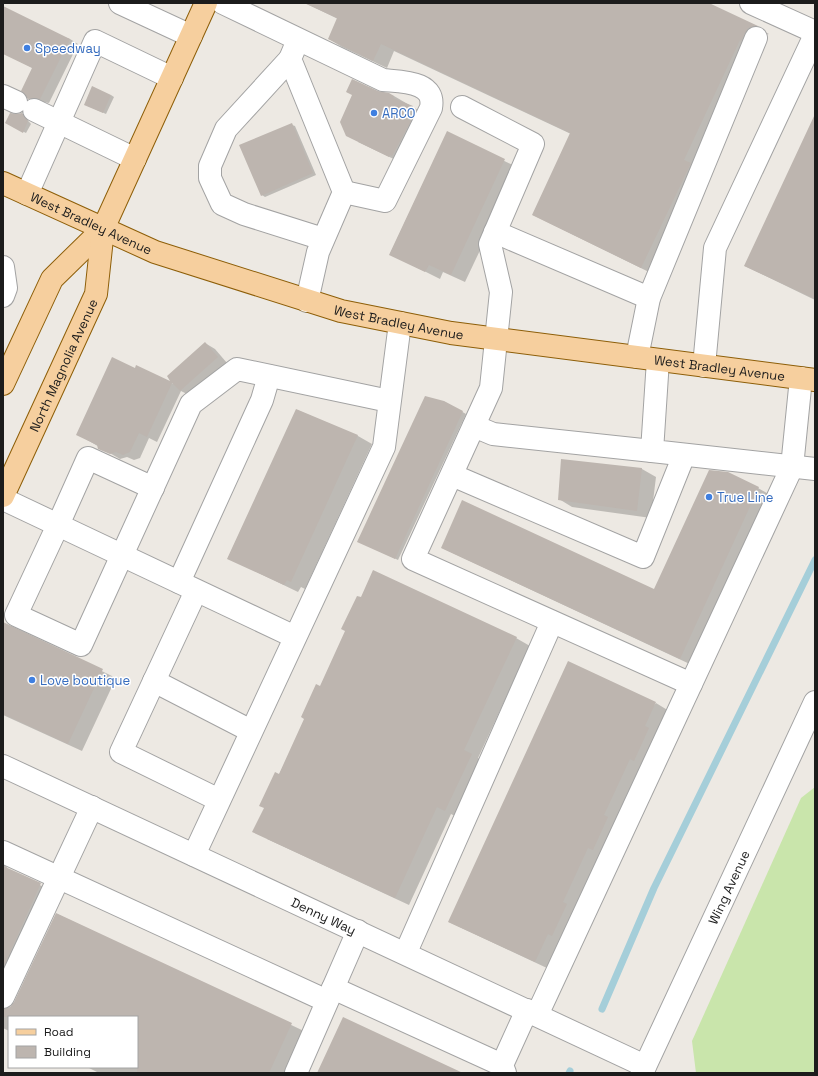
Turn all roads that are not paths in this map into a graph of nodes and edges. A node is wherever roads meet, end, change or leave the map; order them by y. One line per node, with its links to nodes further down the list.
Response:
1 (120, 3): 7 (street)
2 (206, 3): 7 (main road, North Magnolia Avenue)
3 (223, 3): 9 (street)
4 (751, 3): 5 (street)
5 (815, 32)
6 (815, 35): 29 (street)
7 (191, 36): 11 (main road, North Magnolia Avenue)
8 (756, 38): 24 (street)
9 (299, 39): 10 (street); 17 (street)
10 (290, 59): 17 (street); 21 (street)
11 (172, 78): 14 (street); 15 (main road, North Magnolia Avenue)
12 (18, 103): 14 (street)
13 (462, 108): 20 (street)
14 (59, 123): 15 (street); 18 (street)
15 (135, 159): 19 (main road, North Magnolia Avenue)
16 (3, 183): 18 (main road, West Bradley Avenue)
17 (344, 192): 21 (street)
18 (27, 194): 19 (main road, West Bradley Avenue)
19 (103, 230): 25 (main road, West Bradley Avenue); 32 (main road, North Magnolia Avenue); 41 (main road, North Magnolia Avenue)
20 (495, 232): 24 (street); 27 (street)
21 (323, 239): 25 (street)
22 (3, 267): 23 (street)
23 (3, 296)
24 (649, 298): 28 (street)
25 (307, 301): 26 (main road, West Bradley Avenue)
26 (400, 323): 27 (main road, West Bradley Avenue); 33 (street)
27 (496, 339): 28 (main road, West Bradley Avenue); 34 (street)
28 (647, 358): 29 (main road, West Bradley Avenue); 35 (street)
29 (704, 366): 31 (main road, West Bradley Avenue)
30 (269, 376): 33 (street); 40 (street); 44 (street)
31 (808, 379): 37 (street)
32 (3, 384)
33 (389, 401): 46 (street)
34 (474, 426): 35 (street); 39 (street)
35 (652, 451): 36 (street)
36 (684, 455): 37 (street); 39 (street)
37 (792, 467): 38 (street); 48 (street)
38 (815, 469)
39 (452, 475): 45 (street)
40 (153, 488): 42 (street); 43 (street)
41 (3, 497): 42 (street)
42 (58, 525): 43 (street); 43 (street)
43 (122, 555): 44 (street)
44 (188, 586): 46 (street); 47 (street)
45 (552, 622): 48 (street); 58 (street)
46 (295, 637): 50 (street)
47 (154, 681): 50 (street); 52 (street)
48 (691, 684): 61 (street)
49 (815, 702): 63 (street, Wing Avenue)
50 (251, 731): 52 (street)
51 (3, 766): 53 (street, Denny Way)
52 (219, 800): 55 (street)
53 (92, 807): 55 (street, Denny Way); 56 (street)
54 (3, 852): 56 (street)
55 (194, 855): 57 (street, Denny Way)
56 (59, 878): 59 (street); 60 (street)
57 (358, 931): 58 (street, Denny Way); 59 (street)
58 (406, 952): 61 (street, Denny Way)
59 (330, 994): 62 (street); 64 (street)
60 (3, 997)
61 (532, 1013): 62 (street); 63 (street, Denny Way)
62 (504, 1069)
63 (644, 1069)
64 (296, 1073)

